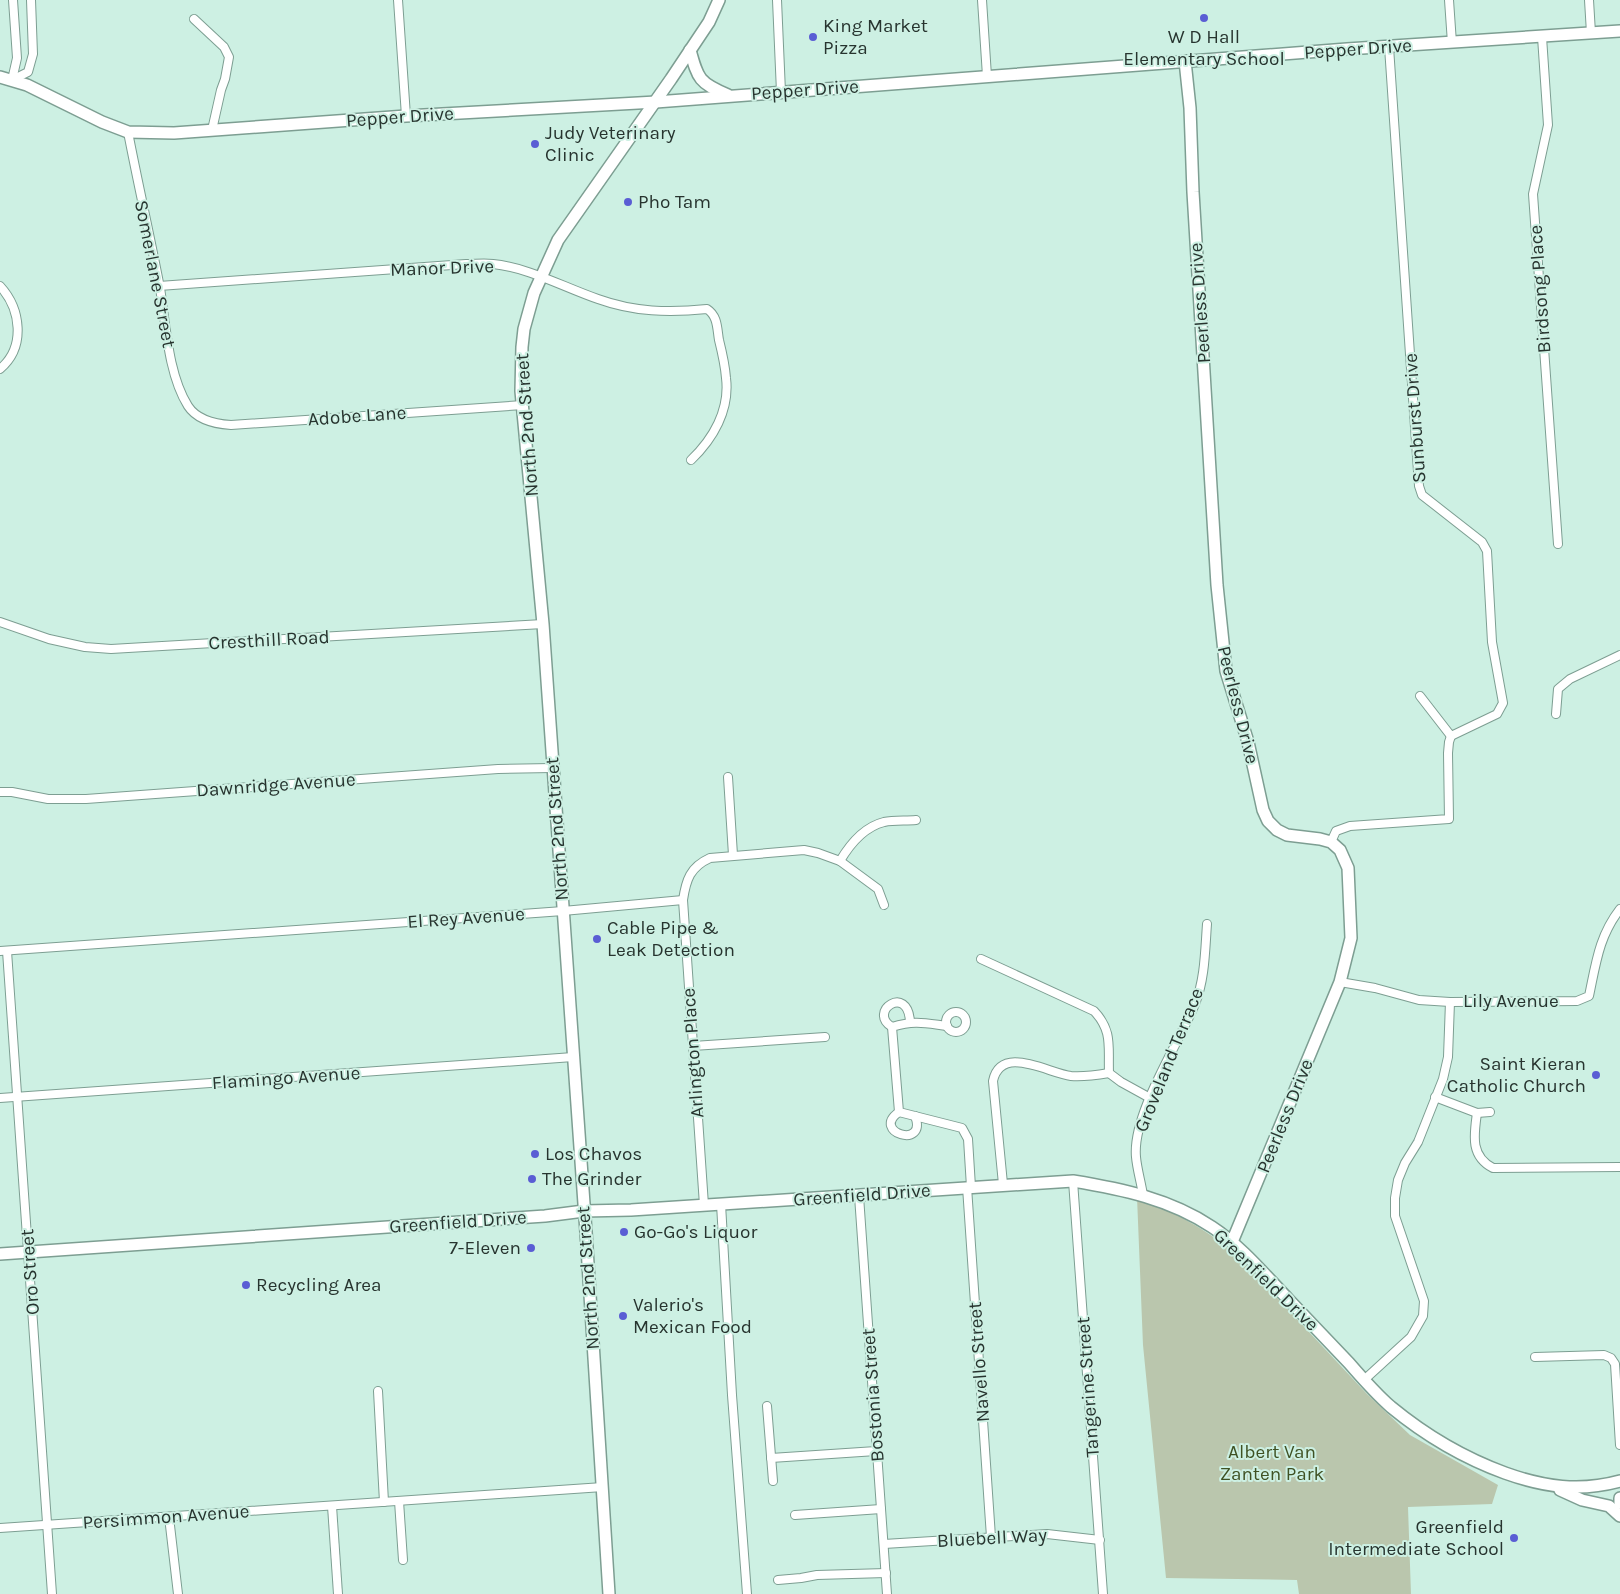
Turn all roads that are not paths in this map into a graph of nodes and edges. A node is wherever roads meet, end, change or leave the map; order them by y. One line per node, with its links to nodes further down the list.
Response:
1 (13, 0): 19 (street)
2 (31, 0): 19 (street)
3 (398, 0): 23 (street)
4 (719, 0): 15 (main road, North 2nd Street)
5 (777, 0): 20 (street)
6 (982, 0): 17 (street)
7 (1449, 0): 13 (street)
8 (1589, 0): 11 (street)
9 (194, 19): 24 (street)
10 (1620, 31): 11 (main road, Pepper Drive)
11 (1591, 33): 12 (main road, Pepper Drive)
12 (1542, 37): 13 (main road, Pepper Drive); 33 (street, Birdsong Place)
13 (1452, 43): 14 (main road, Pepper Drive)
14 (1389, 47): 16 (main road, Pepper Drive); 39 (street, Sunburst Drive)
15 (690, 50): 21 (main road); 22 (main road, North 2nd Street)
16 (1185, 62): 17 (main road, Pepper Drive); 44 (main road, Peerless Drive)
17 (987, 76): 20 (main road, Pepper Drive)
18 (0, 77): 19 (main road, Pepper Drive)
19 (12, 80): 25 (main road, Pepper Drive)
20 (781, 92): 21 (main road, Pepper Drive)
21 (730, 96): 22 (main road, Pepper Drive)
22 (656, 102): 23 (main road, Pepper Drive); 26 (main road, North 2nd Street)
23 (406, 116): 24 (main road, Pepper Drive)
24 (212, 130): 25 (main road, Pepper Drive)
25 (128, 132): 28 (street, Somerlane Street)
26 (540, 276): 28 (street, Manor Drive); 30 (main road, North 2nd Street); 32 (street, Manor Drive)
27 (0, 286): 29 (street)
28 (159, 286): 31 (street, Somerlane Street)
29 (0, 369)
30 (523, 405): 31 (street, Adobe Lane); 35 (main road, North 2nd Street)
31 (194, 412)
32 (691, 460)
33 (1558, 544)
34 (0, 622): 35 (street, Cresthill Road)
35 (543, 624): 40 (main road, North 2nd Street)
36 (1620, 655): 38 (street)
37 (1420, 696): 39 (street)
38 (1556, 714)
39 (1451, 736): 44 (street)
40 (552, 768): 42 (street, Dawnridge Avenue); 50 (main road, North 2nd Street)
41 (728, 777): 45 (street)
42 (0, 792)
43 (916, 820): 46 (street)
44 (1331, 842): 54 (main road, Peerless Drive)
45 (733, 855): 46 (street); 47 (street)
46 (840, 861): 48 (street)
47 (683, 900): 50 (street, El Rey Avenue); 60 (street, Arlington Place)
48 (884, 905)
49 (1620, 909): 55 (street, Lily Avenue)
50 (563, 912): 52 (street, El Rey Avenue); 61 (main road, North 2nd Street)
51 (1207, 924): 66 (street, Groveland Terrace)
52 (4, 951): 63 (street, Oro Street)
53 (981, 959): 62 (street)
54 (1340, 982): 55 (street, Lily Avenue); 80 (main road, Peerless Drive)
55 (1450, 1002): 64 (street)
56 (910, 1022): 57 (street); 58 (street); 58 (street)
57 (947, 1026)
58 (892, 1028): 67 (street)
59 (825, 1037): 60 (street)
60 (693, 1046): 78 (street, Arlington Place)
61 (573, 1057): 63 (street, Flamingo Avenue); 79 (main road, North 2nd Street)
62 (1109, 1073): 66 (street); 73 (street)
63 (18, 1097): 65 (street, Flamingo Avenue); 81 (street, Oro Street)
64 (1434, 1097): 69 (street); 84 (street)
65 (0, 1098)
66 (1150, 1098): 75 (street, Groveland Terrace)
67 (899, 1112): 70 (street); 70 (street)
68 (1490, 1112): 69 (street)
69 (1477, 1113): 71 (street)
70 (915, 1116): 74 (street, Navello Street)
71 (1620, 1167)
72 (1073, 1181): 73 (main road, Greenfield Drive); 75 (main road, Greenfield Drive); 106 (street, Tangerine Street)
73 (1003, 1184): 74 (main road, Greenfield Drive)
74 (969, 1187): 76 (main road, Greenfield Drive); 105 (street, Navello Street)
75 (1143, 1195): 80 (main road, Greenfield Drive)
76 (859, 1196): 77 (main road, Greenfield Drive); 88 (street, Bostonia Street)
77 (721, 1204): 78 (main road, Greenfield Drive); 115 (street)
78 (704, 1205): 79 (main road, Greenfield Drive)
79 (584, 1211): 81 (main road, Greenfield Drive); 92 (main road, North 2nd Street)
80 (1232, 1242): 84 (main road, Greenfield Drive)
81 (28, 1252): 82 (main road, Greenfield Drive); 103 (street, Oro Street)
82 (0, 1254)
83 (1534, 1357): 87 (street)
84 (1364, 1380): 93 (main road, Greenfield Drive)
85 (378, 1391): 96 (street)
86 (766, 1406): 89 (street)
87 (1620, 1445)
88 (876, 1451): 89 (street); 99 (street, Bostonia Street)
89 (771, 1458): 90 (street)
90 (773, 1481)
91 (1620, 1481): 93 (main road, Greenfield Drive)
92 (603, 1487): 95 (street); 114 (main road, North 2nd Street)
93 (1554, 1487): 101 (main road)
94 (1620, 1498): 97 (main road)
95 (399, 1501): 96 (street); 108 (street)
96 (384, 1502): 98 (street, Persimmon Avenue)
97 (1620, 1503)
98 (332, 1506): 102 (street, Persimmon Avenue); 113 (street)
99 (881, 1509): 100 (street); 107 (street, Bostonia Street)
100 (795, 1515)
101 (1620, 1516)
102 (169, 1517): 103 (street, Persimmon Avenue); 112 (street)
103 (47, 1525): 104 (street, Persimmon Avenue); 111 (street, Oro Street)
104 (0, 1528)
105 (991, 1537): 106 (street, Bluebell Way); 107 (street, Bluebell Way)
106 (1100, 1540): 117 (street, Tangerine Street)
107 (884, 1544): 109 (street, Bostonia Street)
108 (404, 1560)
109 (886, 1573): 110 (street); 116 (street, Bostonia Street)
110 (778, 1580)
111 (52, 1594)
112 (178, 1594)
113 (338, 1594)
114 (609, 1594)
115 (747, 1594)
116 (887, 1594)
117 (1103, 1594)

